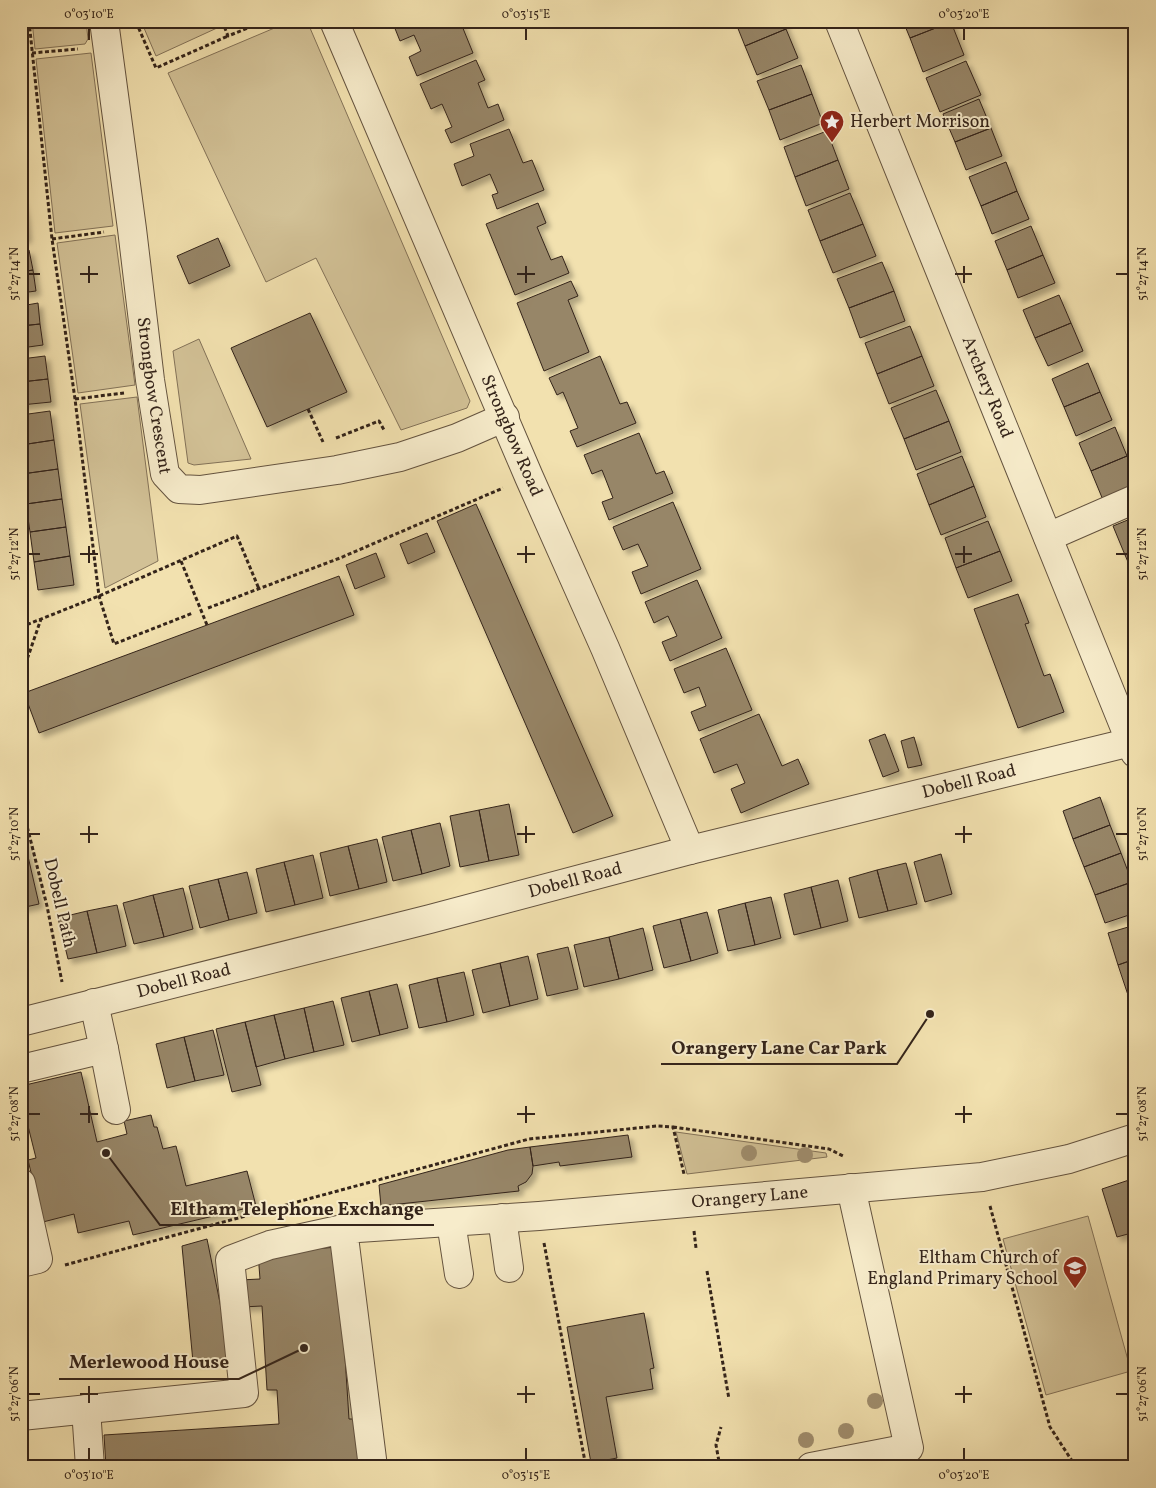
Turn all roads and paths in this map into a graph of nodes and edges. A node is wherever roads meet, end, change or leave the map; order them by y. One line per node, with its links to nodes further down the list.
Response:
1 (29, 21): 9 (path)
2 (135, 21): 8 (path)
3 (222, 21): 8 (path)
4 (265, 21): 8 (path)
5 (334, 21): 15 (street, Strongbow Road)
6 (839, 21): 21 (street, Archery Road)
7 (105, 34): 9 (path); 10 (street, Strongbow Crescent)
8 (228, 36)
9 (32, 54): 11 (path)
10 (132, 229): 11 (path); 12 (street, Strongbow Crescent)
11 (52, 239): 13 (path)
12 (152, 390): 13 (path); 18 (street, Strongbow Crescent)
13 (75, 399): 24 (path)
14 (308, 409): 17 (path)
15 (505, 417): 18 (street, Strongbow Crescent); 19 (street, Strongbow Road)
16 (333, 440): 18 (path)
17 (324, 443)
18 (400, 457)
19 (529, 477): 23 (path); 33 (street, Strongbow Road)
20 (1135, 499): 21 (street)
21 (1048, 537): 31 (street, Archery Road)
22 (181, 561): 23 (path); 24 (path); 28 (path)
23 (259, 589): 25 (path)
24 (99, 596): 26 (path); 27 (path)
25 (208, 608)
26 (193, 614)
27 (41, 618): 29 (path); 30 (path)
28 (207, 625)
29 (21, 627)
30 (21, 676)
31 (1133, 748): 33 (street, Dobell Road)
32 (21, 802): 35 (path, Dobell Path)
33 (690, 850): 34 (street, Dobell Road)
34 (94, 1002): 35 (street, Dobell Road); 37 (street)
35 (68, 1010): 36 (street, Dobell Road)
36 (21, 1022)
37 (104, 1049): 38 (street); 39 (street)
38 (21, 1069)
39 (116, 1110)
40 (673, 1127): 42 (path); 44 (path, Orangery Lane); 52 (path)
41 (1135, 1138): 43 (street, Orangery Lane)
42 (845, 1157)
43 (982, 1177): 46 (street, Orangery Lane); 65 (path)
44 (685, 1180)
45 (21, 1183): 51 (street)
46 (851, 1188): 47 (street, Orangery Lane); 64 (street)
47 (539, 1216): 48 (street, Orangery Lane); 62 (path)
48 (502, 1218): 49 (street, Orangery Lane); 53 (street)
49 (451, 1222): 50 (street, Orangery Lane); 55 (street)
50 (351, 1229): 57 (street, Orangery Lane); 61 (street)
51 (21, 1263)
52 (60, 1266)
53 (509, 1268)
54 (707, 1271): 56 (path)
55 (459, 1274)
56 (730, 1399)
57 (86, 1409): 58 (street); 60 (street)
58 (21, 1416)
59 (721, 1427): 63 (path)
60 (90, 1467)
61 (373, 1467)
62 (586, 1467)
63 (720, 1467)
64 (811, 1467)
65 (1076, 1467)

